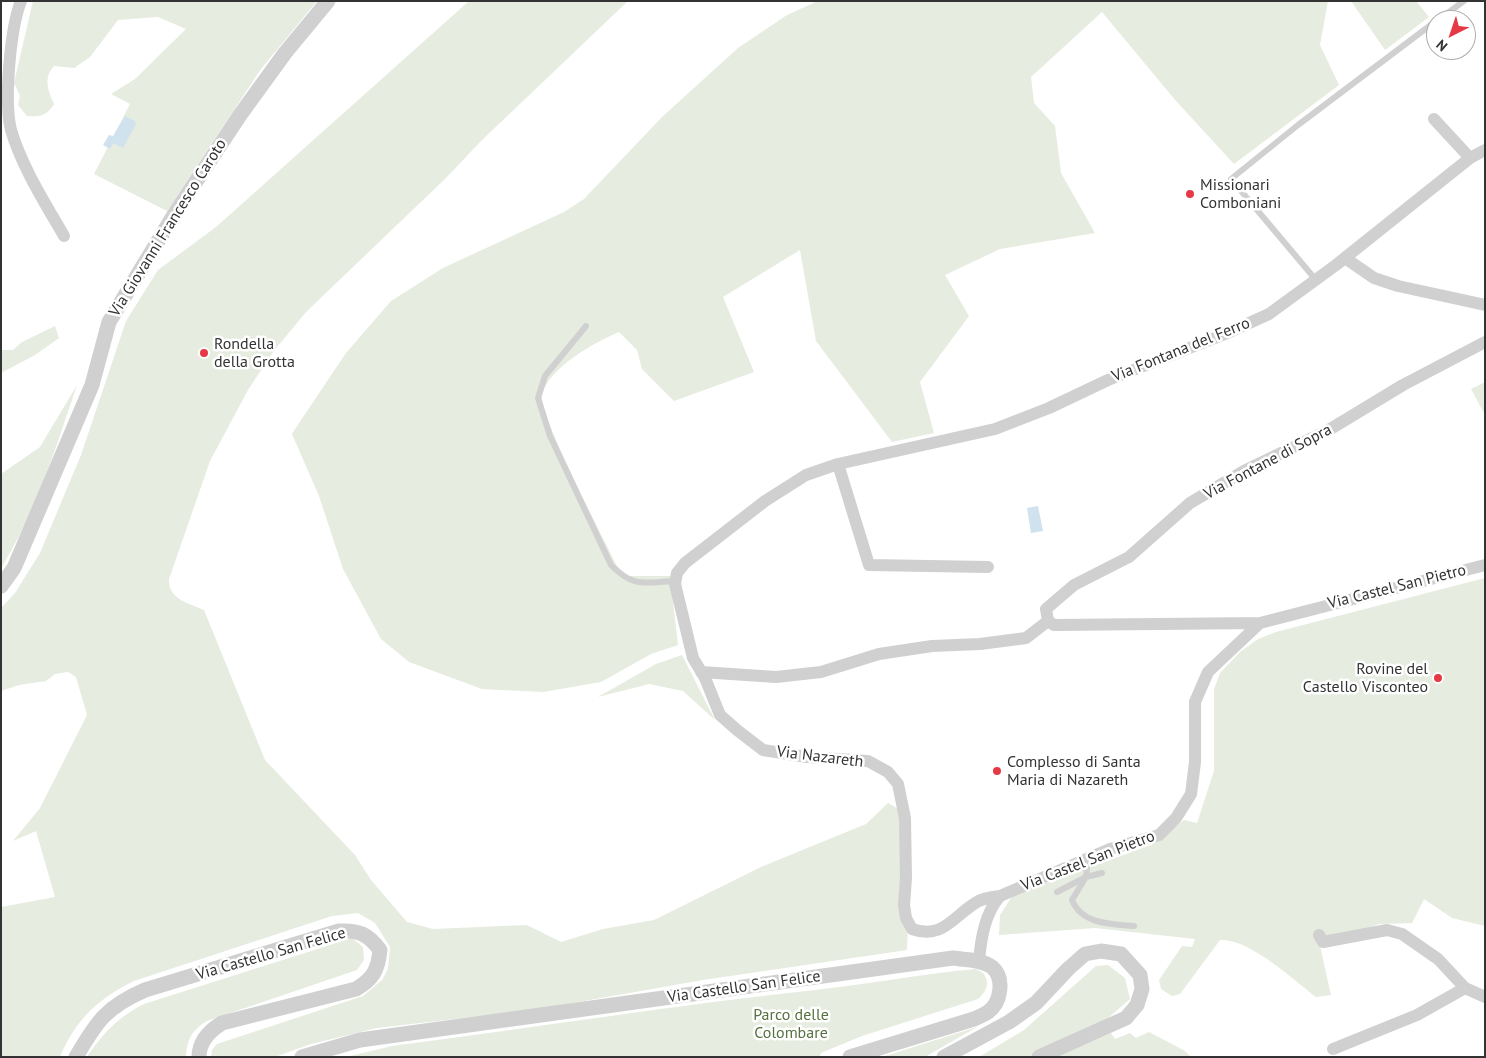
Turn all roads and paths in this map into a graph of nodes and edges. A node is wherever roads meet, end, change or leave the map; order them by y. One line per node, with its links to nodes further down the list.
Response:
1 (21, 1): 8 (street)
2 (328, 1): 18 (street, Via Giovanni Francesco Caroto)
3 (1464, 1): 4 (lane)
4 (1452, 10)
5 (1426, 29): 10 (lane)
6 (1434, 119): 7 (street)
7 (1479, 154): 9 (street, Via Fontana del Ferro)
8 (64, 236)
9 (1345, 258): 10 (street, Via Fontana del Ferro); 11 (street)
10 (1316, 280): 14 (street, Via Fontana del Ferro)
11 (1485, 305)
12 (586, 326): 17 (lane)
13 (1485, 342): 19 (street, Via Fontane di Sopra)
14 (838, 464): 16 (street); 17 (street, Via Fontana del Ferro)
15 (1485, 565): 20 (street, Via Castel San Pietro)
16 (988, 567)
17 (676, 581): 21 (street)
18 (1, 586)
19 (1048, 621): 20 (street); 21 (street)
20 (1260, 623): 22 (street, Via Castel San Pietro)
21 (701, 672): 26 (street, Via Nazareth)
22 (1088, 859): 24 (lane); 26 (street, Via Castel San Pietro)
23 (1102, 873): 24 (lane)
24 (1086, 877): 25 (lane); 27 (lane)
25 (1057, 892)
26 (1000, 896): 29 (street, Via Castel San Pietro)
27 (1134, 926)
28 (1320, 936): 30 (street)
29 (979, 961): 35 (street, Via Castello San Felice); 36 (street)
30 (1465, 988): 31 (street); 32 (street)
31 (1485, 997)
32 (1333, 1049)
33 (76, 1057): 34 (street, Via Castello San Felice)
34 (199, 1057)
35 (302, 1057)
36 (850, 1057)
37 (944, 1057): 38 (street)
38 (1039, 1057)

